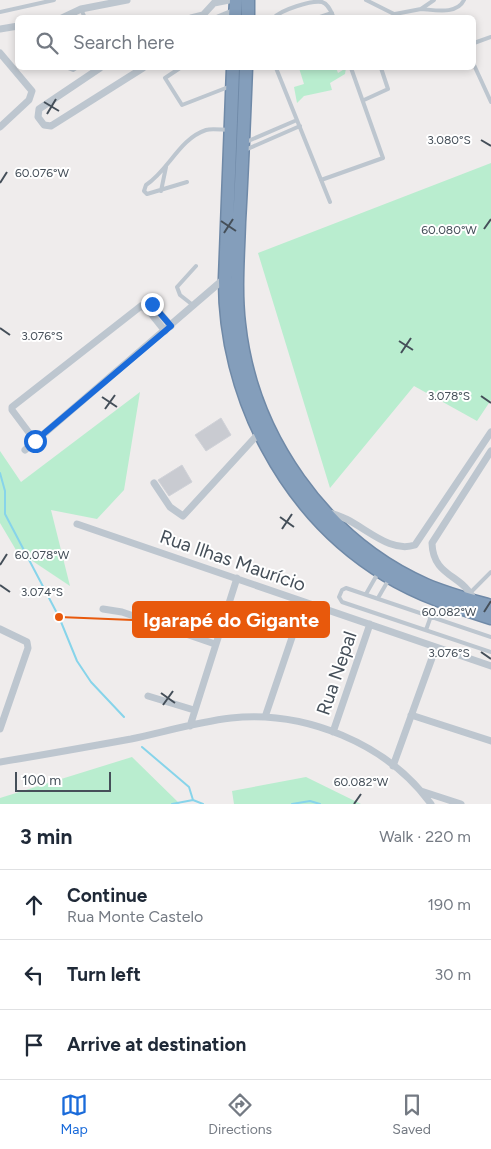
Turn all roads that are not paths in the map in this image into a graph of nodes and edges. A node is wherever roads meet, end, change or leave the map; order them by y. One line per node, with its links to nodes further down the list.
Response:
1 (54, 0): 11 (lane)
2 (127, 0): 10 (street)
3 (248, 0): 18 (highway)
4 (366, 0): 13 (lane)
5 (434, 0): 9 (lane)
6 (464, 0): 9 (lane)
7 (321, 1): 12 (lane); 19 (lane)
8 (234, 7): 16 (street); 17 (street)
9 (421, 9): 13 (lane)
10 (81, 10): 14 (street); 15 (lane)
11 (0, 12)
12 (332, 13): 20 (lane)
13 (395, 14)
14 (70, 15)
15 (83, 15)
16 (200, 15)
17 (222, 15)
18 (248, 15)
19 (277, 15)
20 (326, 15)
21 (15, 26): 22 (street)
22 (0, 29)
23 (491, 37): 24 (lane)
24 (476, 42)
25 (0, 53): 40 (street)
26 (97, 70): 27 (street)
27 (140, 70)
28 (176, 70): 35 (lane)
29 (233, 70): 35 (highway)
30 (246, 70): 42 (highway)
31 (277, 70): 38 (lane)
32 (351, 70): 36 (lane)
33 (382, 70): 36 (lane)
34 (476, 70): 37 (lane)
35 (233, 86): 41 (highway)
36 (364, 100): 44 (lane)
37 (491, 102)
38 (297, 120): 39 (lane); 42 (lane)
39 (300, 126): 42 (lane); 44 (lane)
40 (0, 127)
41 (231, 130): 43 (lane); 49 (highway)
42 (243, 147): 58 (highway)
43 (167, 164): 46 (lane); 46 (lane)
44 (321, 180): 47 (lane)
45 (187, 182): 46 (lane)
46 (160, 191)
47 (330, 202)
48 (196, 266): 50 (lane)
49 (225, 278): 50 (street); 52 (highway)
50 (194, 306): 51 (street)
51 (168, 328): 54 (street); 55 (street)
52 (260, 432): 57 (street); 63 (highway)
53 (491, 432): 59 (street)
54 (30, 434)
55 (25, 450)
56 (491, 451): 61 (street)
57 (154, 483)
58 (326, 513): 59 (street); 68 (highway)
59 (432, 522): 61 (street)
60 (77, 524): 64 (street, Rua Ilhas Maurício)
61 (441, 528): 68 (street)
62 (491, 572): 68 (lane)
63 (385, 574): 65 (lane); 66 (lane); 68 (highway)
64 (237, 578): 67 (street, Rua Ilhas Maurício); 77 (street)
65 (366, 594): 66 (lane); 75 (lane)
66 (378, 598): 71 (lane)
67 (304, 602): 73 (street, Rua Ilhas Maurício); 84 (street)
68 (472, 602): 69 (highway); 72 (highway)
69 (491, 606)
70 (103, 609): 77 (street)
71 (431, 616): 75 (lane); 76 (lane)
72 (491, 618)
73 (370, 624): 78 (street, Rua Ilhas Maurício); 87 (street, Rua Nepal)
74 (0, 629): 86 (street)
75 (426, 630): 79 (lane)
76 (491, 637)
77 (215, 644): 82 (street)
78 (436, 647): 80 (street, Rua Ilhas Maurício); 83 (street)
79 (491, 652)
80 (491, 666)
81 (148, 696): 82 (street)
82 (194, 710): 85 (street)
83 (411, 715): 88 (street); 90 (street)
84 (265, 717): 85 (street); 87 (street)
85 (190, 726): 89 (street)
86 (0, 729)
87 (333, 732): 90 (street)
88 (491, 741)
89 (0, 762)
90 (393, 766): 91 (street)
91 (422, 791): 92 (street); 93 (street)
92 (431, 804)
93 (461, 804)

